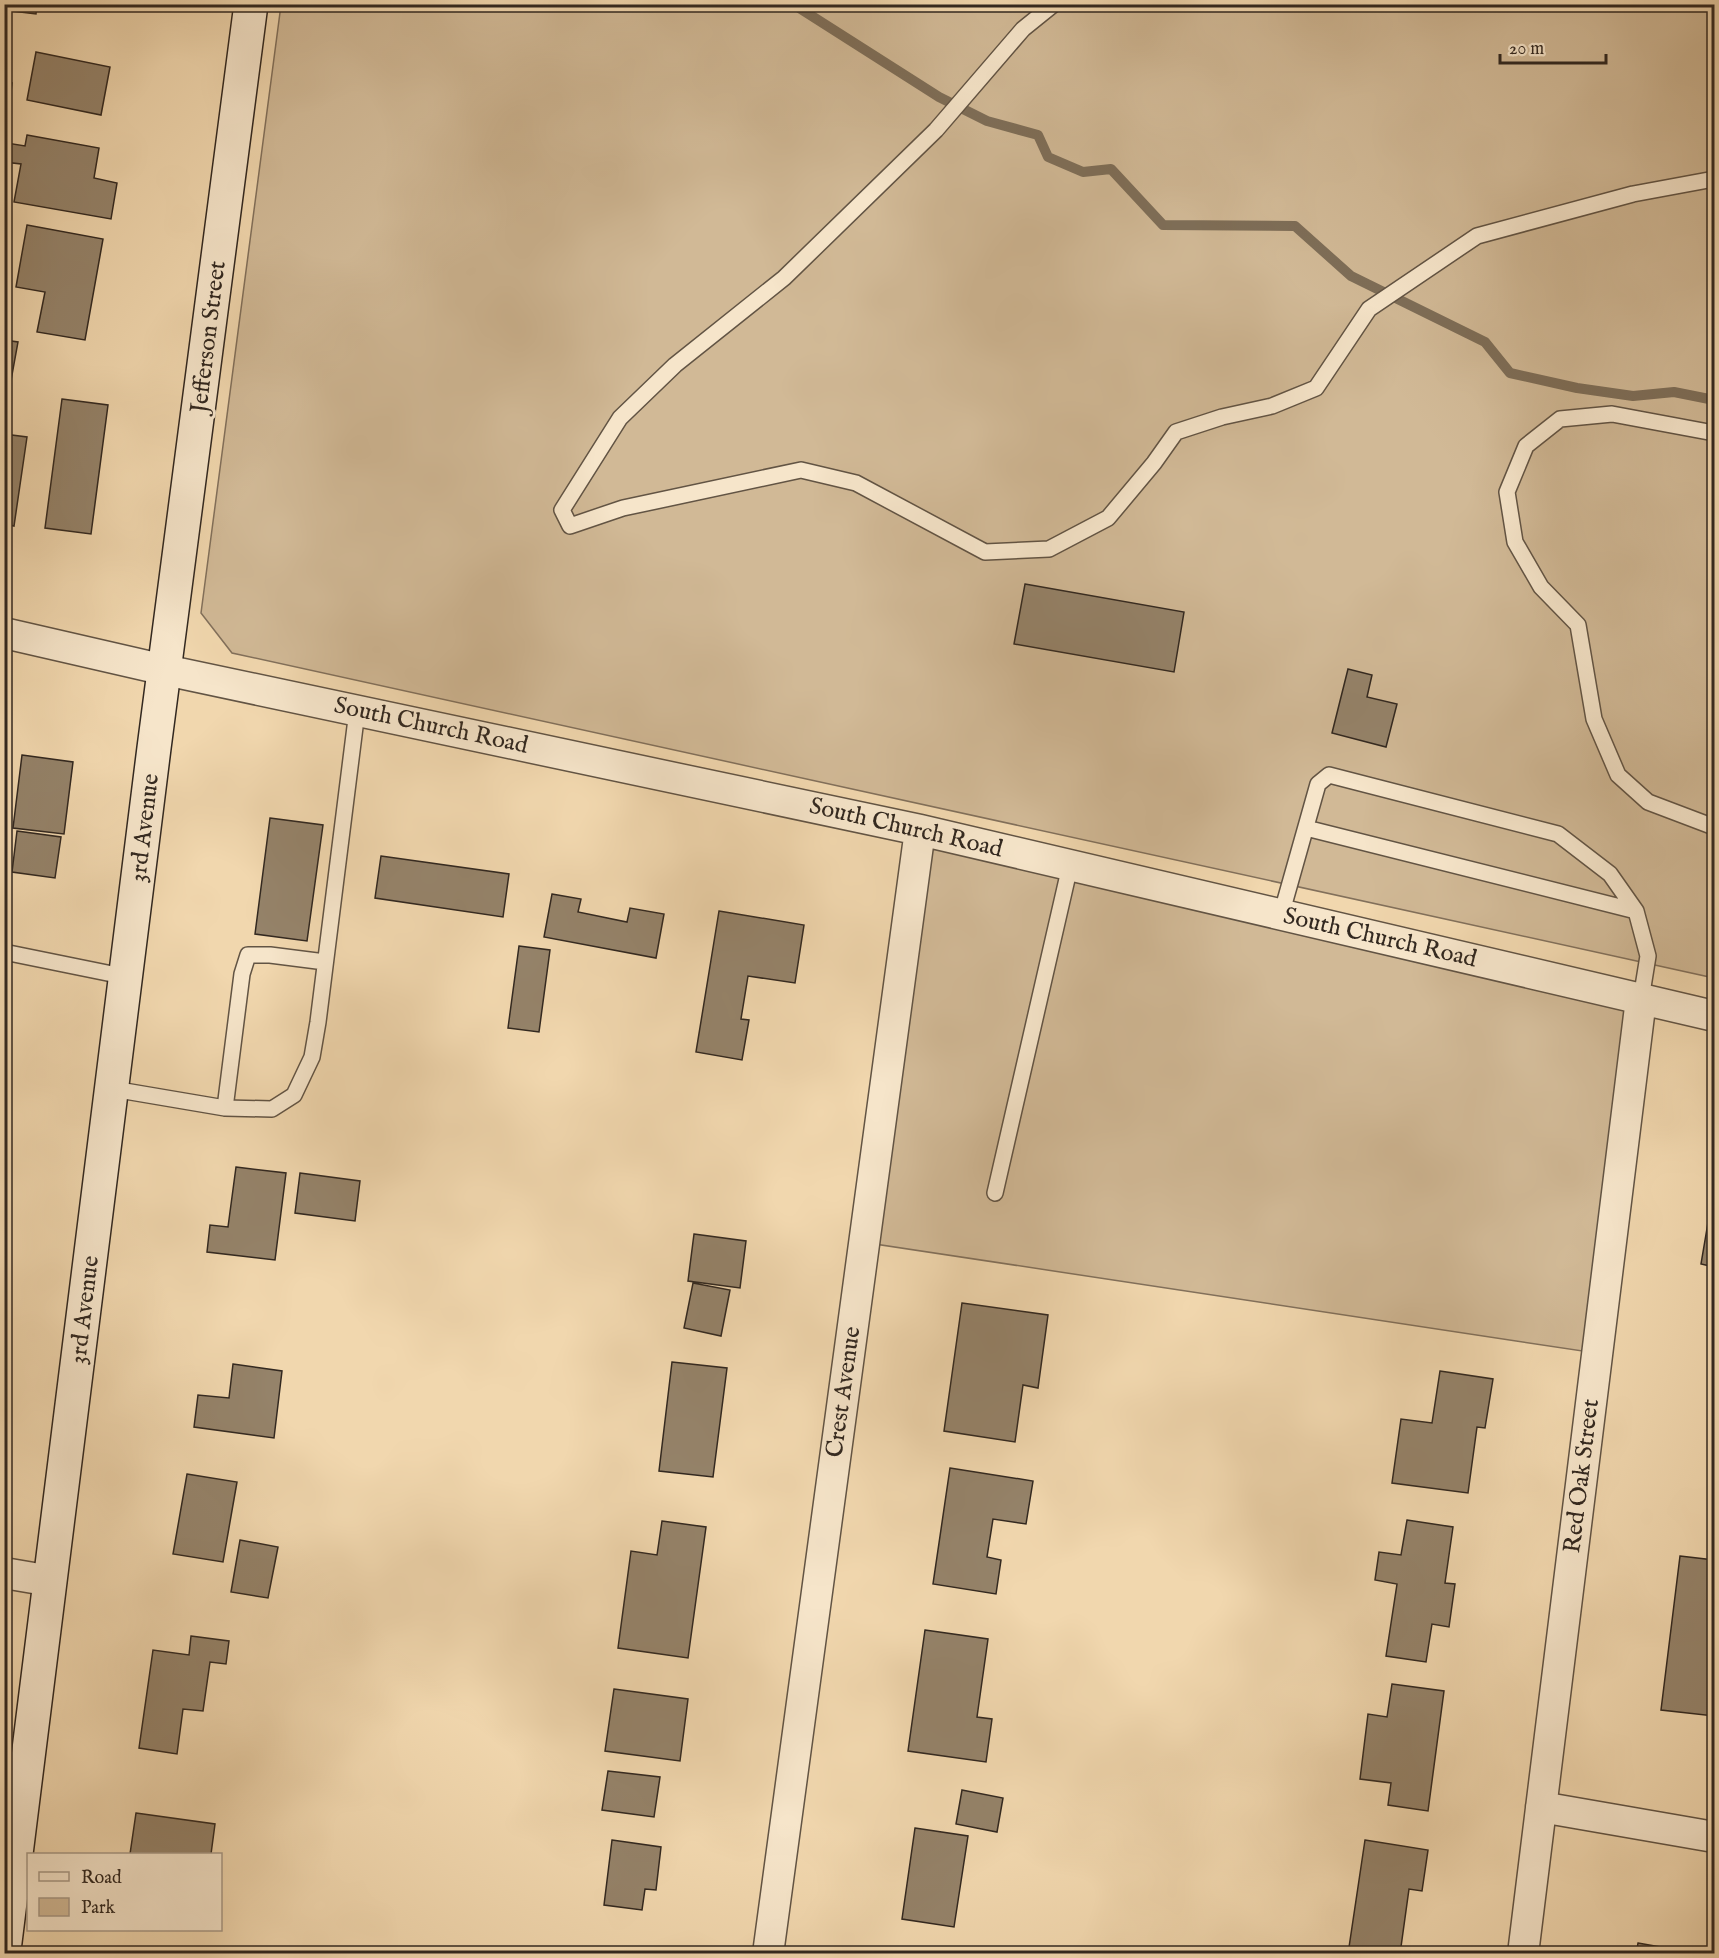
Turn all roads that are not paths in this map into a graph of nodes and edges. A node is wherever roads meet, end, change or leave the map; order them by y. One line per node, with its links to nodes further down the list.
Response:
1 (251, 4): 6 (street, Jefferson Street)
2 (1054, 4): 3 (lane)
3 (1714, 179)
4 (1714, 433): 8 (lane)
5 (4, 633): 6 (street, South Church Road)
6 (165, 670): 7 (street, South Church Road); 16 (street, 3rd Avenue)
7 (357, 711): 10 (street, South Church Road); 15 (lane)
8 (1714, 827)
9 (1306, 828): 12 (lane); 12 (lane); 13 (lane)
10 (920, 830): 11 (street, South Church Road); 27 (street, Crest Avenue)
11 (1070, 866): 13 (street, South Church Road); 21 (lane)
12 (1636, 911): 17 (lane)
13 (1281, 915): 17 (street, South Church Road)
14 (4, 952): 16 (lane)
15 (325, 962): 20 (lane); 20 (lane)
16 (127, 977): 19 (street, 3rd Avenue)
17 (1641, 999): 18 (street, South Church Road); 24 (street, Red Oak Street)
18 (1714, 1016)
19 (113, 1089): 20 (lane); 23 (street, 3rd Avenue)
20 (225, 1108)
21 (995, 1193)
22 (4, 1573): 23 (street)
23 (51, 1581): 26 (street, 3rd Avenue)
24 (1541, 1807): 25 (street); 28 (street, Red Oak Street)
25 (1714, 1837)
26 (4, 1950)
27 (768, 1953)
28 (1523, 1953)

